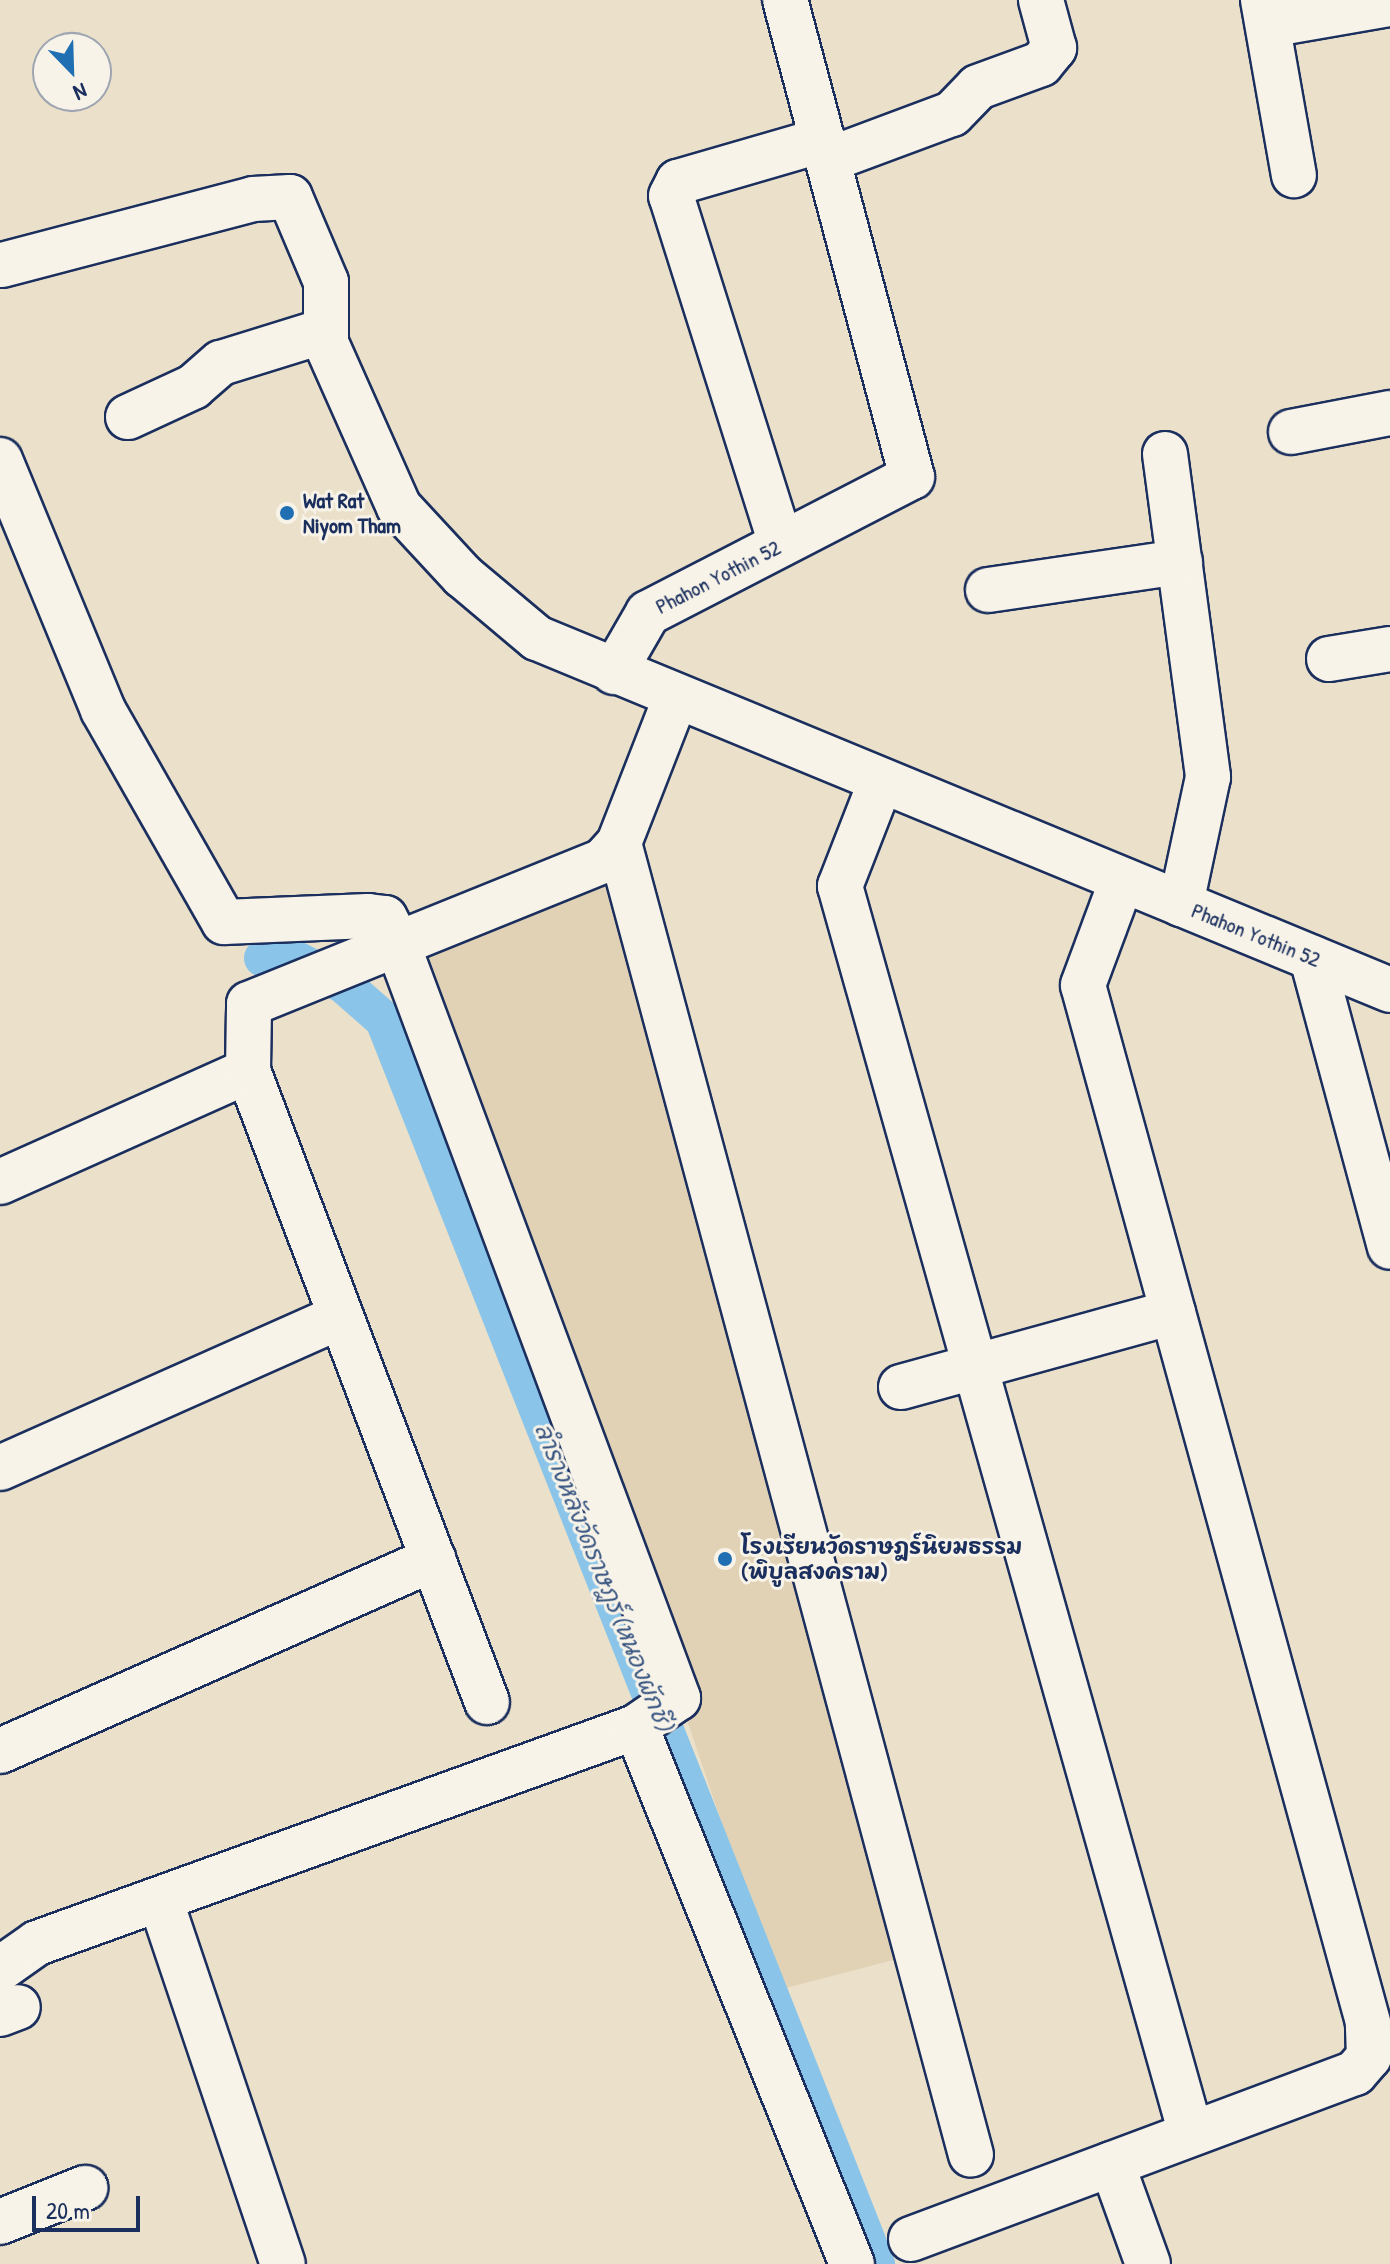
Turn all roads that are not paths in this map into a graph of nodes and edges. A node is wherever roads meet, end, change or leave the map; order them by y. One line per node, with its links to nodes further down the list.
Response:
1 (785, 0): 5 (street)
2 (1041, 0): 5 (street)
3 (1390, 4): 4 (street)
4 (1265, 13): 6 (street)
5 (825, 150): 14 (street, Phahon Yothin 52); 14 (street)
6 (1294, 175)
7 (2, 265): 8 (street)
8 (324, 331): 10 (street); 19 (street)
9 (1390, 413): 11 (street)
10 (128, 417)
11 (1291, 432)
12 (1165, 454): 15 (street)
13 (0, 460): 25 (street)
14 (781, 544): 19 (street, Phahon Yothin 52)
15 (1180, 562): 16 (street); 24 (street)
16 (988, 590)
17 (1390, 649): 18 (street)
18 (1329, 659)
19 (614, 672): 20 (street, Phahon Yothin 52)
20 (676, 697): 21 (street, Phahon Yothin 52); 22 (street)
21 (881, 781): 23 (street, Phahon Yothin 52); 33 (street)
22 (619, 843): 25 (street); 43 (street)
23 (1122, 880): 24 (street, Phahon Yothin 52); 31 (street)
24 (1181, 904): 26 (street, Phahon Yothin 52)
25 (388, 943): 28 (street); 38 (street)
26 (1312, 958): 27 (street, Phahon Yothin 52); 30 (street)
27 (1390, 990)
28 (248, 1071): 29 (street); 32 (street)
29 (0, 1182)
30 (1390, 1247)
31 (1173, 1312): 33 (street); 42 (street)
32 (341, 1316): 35 (street); 36 (street)
33 (976, 1367): 34 (street); 42 (street)
34 (901, 1387)
35 (0, 1468)
36 (433, 1559): 37 (street); 39 (street)
37 (487, 1702)
38 (655, 1716): 40 (street); 49 (street)
39 (0, 1751)
40 (160, 1899): 41 (street); 48 (street)
41 (6, 1997)
42 (1191, 2134): 44 (street)
43 (971, 2155)
44 (1112, 2164): 47 (street); 50 (street)
45 (85, 2188): 46 (street)
46 (0, 2222)
47 (911, 2239)
48 (283, 2264)
49 (852, 2264)
50 (1148, 2264)

